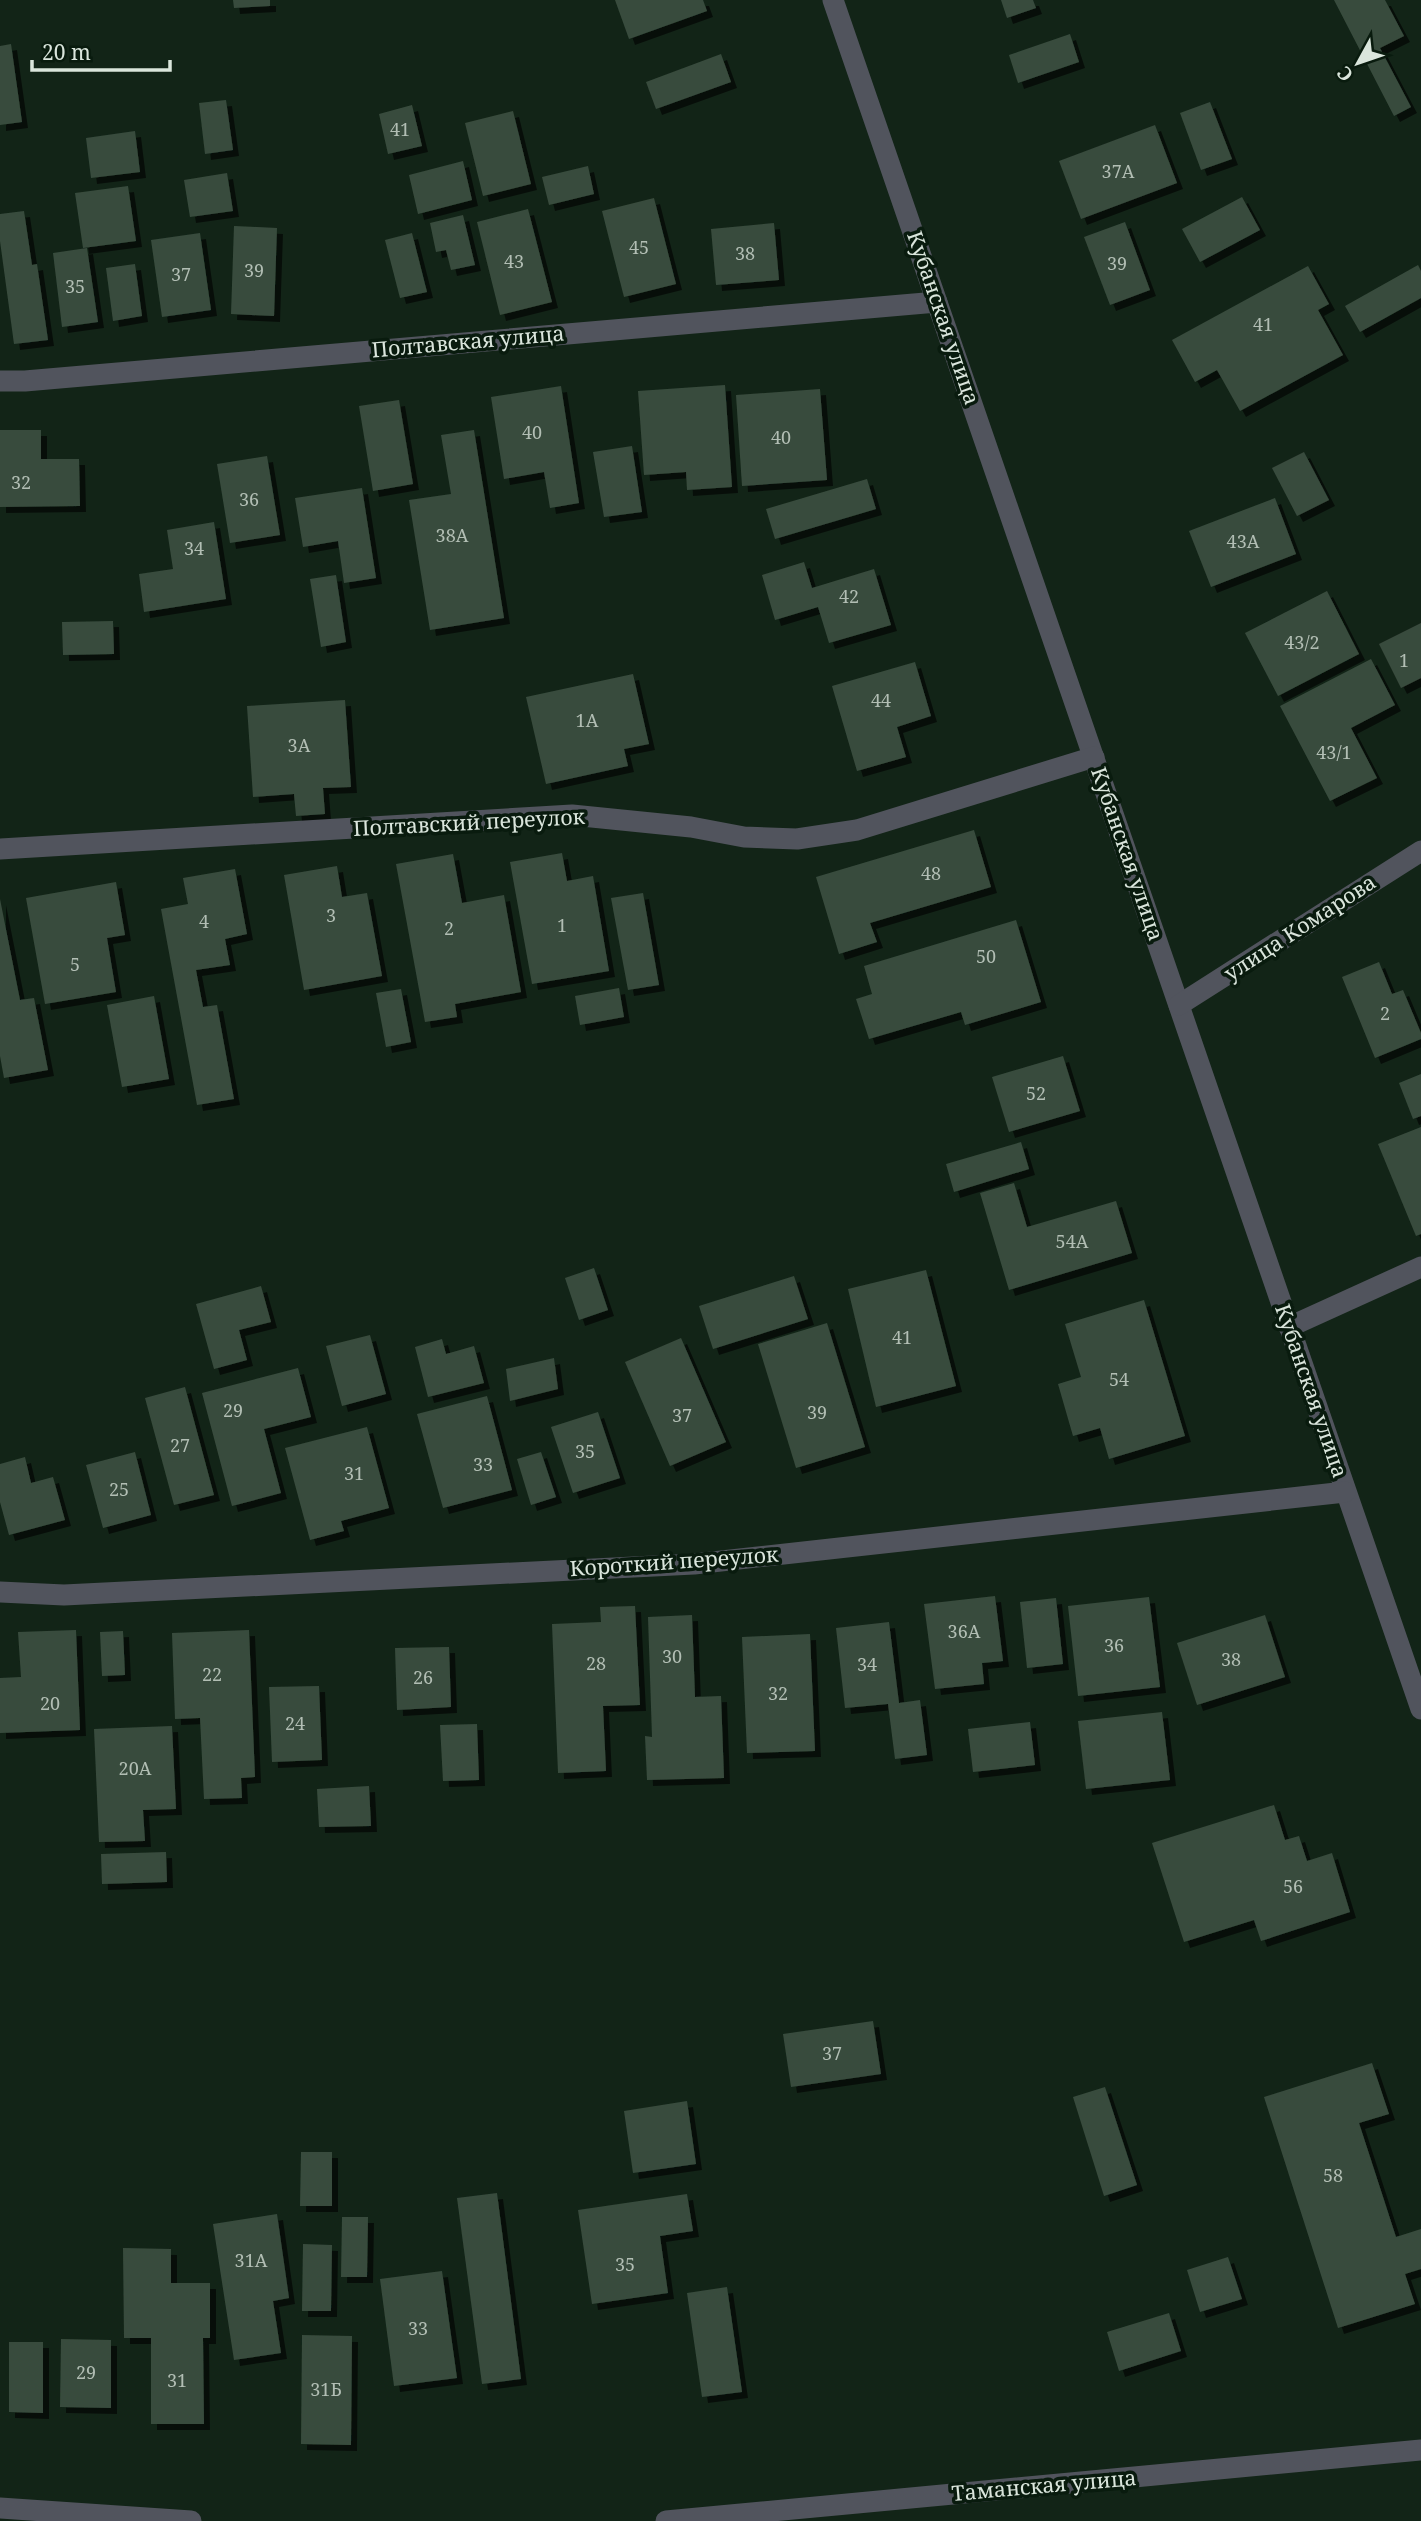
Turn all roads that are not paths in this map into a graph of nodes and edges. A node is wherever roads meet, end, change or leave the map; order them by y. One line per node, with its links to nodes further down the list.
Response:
1 (833, 0): 2 (street, Кубанская улица)
2 (937, 302): 3 (street, Полтавская улица); 4 (street, Кубанская улица)
3 (0, 381)
4 (1094, 757): 5 (street, Полтавский переулок); 7 (street, Кубанская улица)
5 (0, 849)
6 (1421, 851): 7 (street, улица Комарова)
7 (1179, 1005): 9 (street, Кубанская улица)
8 (1421, 1267): 9 (street)
9 (1289, 1327): 10 (street, Кубанская улица)
10 (1345, 1492): 11 (street, Короткий переулок); 12 (street, Кубанская улица)
11 (0, 1592)
12 (1421, 1709)
13 (1421, 2450): 16 (street, Таманская улица)
14 (0, 2508): 15 (street)
15 (191, 2521)
16 (666, 2521)

